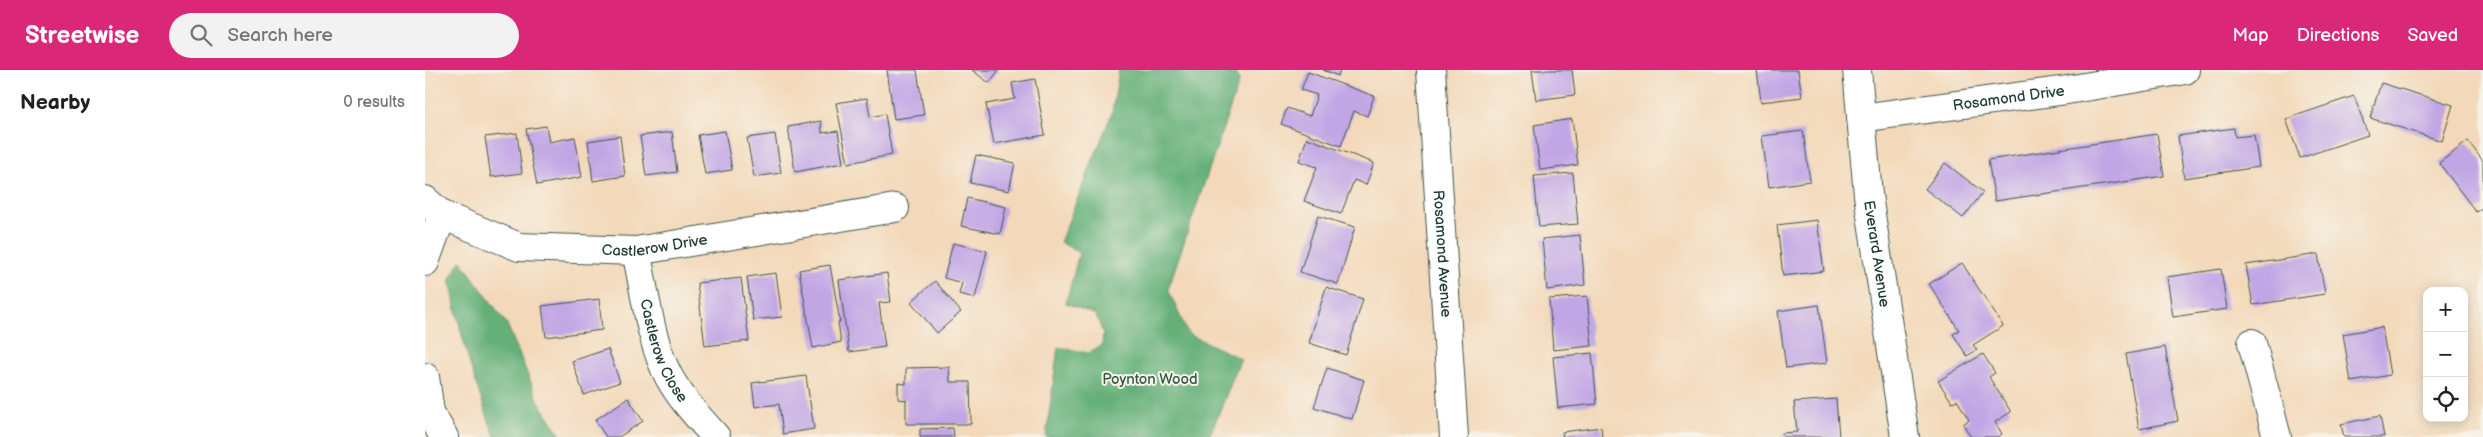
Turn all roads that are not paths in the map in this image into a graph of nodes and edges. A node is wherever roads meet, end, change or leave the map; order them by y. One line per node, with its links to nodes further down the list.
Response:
1 (1431, 70): 13 (street, Rosamond Avenue)
2 (1857, 70): 4 (street, Everard Avenue)
3 (2185, 70): 4 (street, Rosamond Drive)
4 (1861, 118): 14 (street, Everard Avenue)
5 (433, 208): 7 (street, Castlerow Drive); 8 (street)
6 (895, 208): 7 (street, Castlerow Drive)
7 (636, 251): 12 (street, Castlerow Close)
8 (425, 262)
9 (2252, 343): 15 (street)
10 (425, 377): 11 (street)
11 (443, 437)
12 (716, 437)
13 (1454, 437)
14 (1905, 437)
15 (2277, 437)

